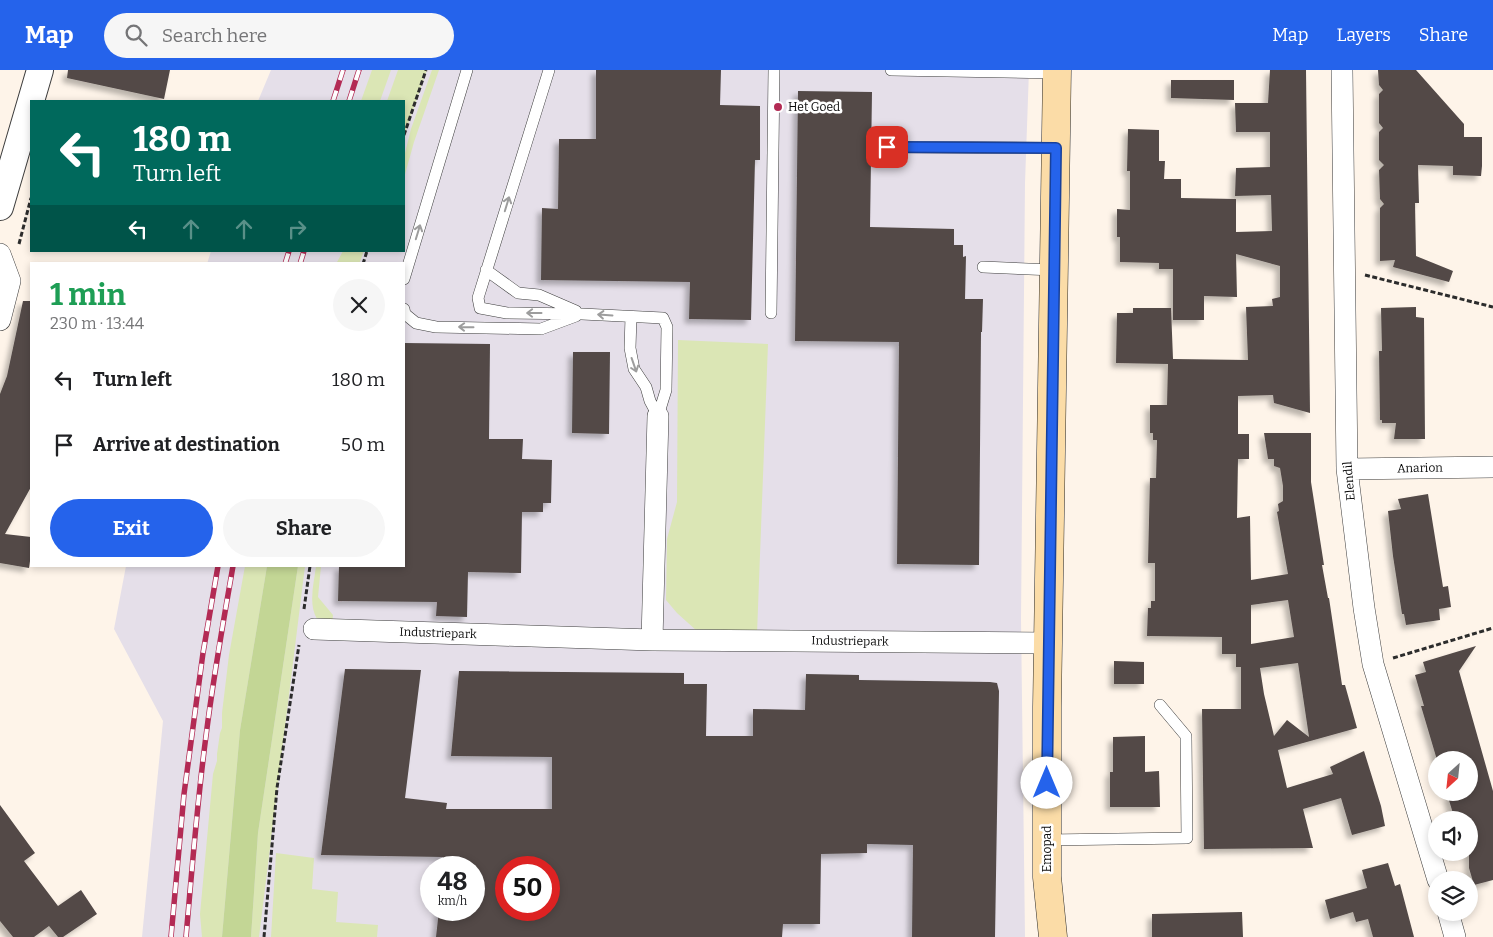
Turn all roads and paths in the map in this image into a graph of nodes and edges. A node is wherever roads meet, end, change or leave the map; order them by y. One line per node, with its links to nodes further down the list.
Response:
1 (40, 70): 9 (street)
2 (426, 70): 11 (path)
3 (467, 70): 22 (lane, one-way to 3)
4 (549, 70): 20 (lane, one-way to 4)
5 (774, 70): 25 (lane)
6 (891, 70): 8 (lane)
7 (1342, 70): 19 (street, Elendil)
8 (1057, 72): 13 (main road, Emopad)
9 (30, 100)
10 (30, 101): 14 (street)
11 (405, 132)
12 (887, 147): 13 (lane)
13 (1056, 148): 21 (main road, Emopad)
14 (4, 180): 16 (street)
15 (30, 202): 23 (path)
16 (0, 207)
17 (0, 254): 23 (street)
18 (982, 267): 21 (lane)
19 (1343, 269): 24 (path); 32 (street, Elendil)
20 (486, 270): 27 (lane); 27 (lane, one-way to 20)
21 (1054, 270): 37 (main road, Emopad)
22 (405, 276)
23 (10, 281): 29 (street)
24 (1493, 307)
25 (771, 313)
26 (405, 314): 27 (lane, one-way to 26)
27 (582, 314): 28 (lane, one-way to 27)
28 (631, 317): 30 (lane, one-way to 30); 30 (lane)
29 (0, 320)
30 (658, 416): 36 (street)
31 (1493, 467): 32 (street, Anarion)
32 (1347, 469): 38 (street, Elendil)
33 (310, 567): 34 (path)
34 (305, 628): 36 (street, Industriepark); 43 (path)
35 (1493, 628): 38 (path)
36 (652, 640): 37 (street, Industriepark)
37 (1048, 643): 40 (main road, Emopad)
38 (1373, 664): 41 (street, Elendil)
39 (1160, 705): 40 (lane)
40 (1046, 840): 44 (main road, Emopad)
41 (1435, 871)
42 (1451, 921): 45 (street)
43 (264, 937)
44 (1053, 937)
45 (1455, 937)

